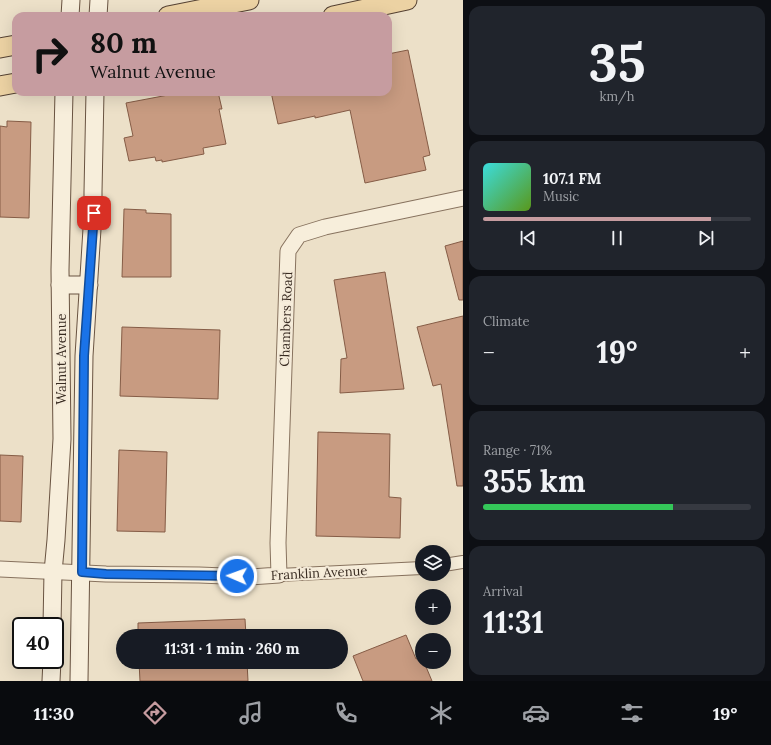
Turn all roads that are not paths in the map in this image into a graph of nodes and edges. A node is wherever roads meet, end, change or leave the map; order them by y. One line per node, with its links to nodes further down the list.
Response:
1 (71, 0): 5 (main road)
2 (99, 0): 6 (main road)
3 (249, 0): 7 (main road)
4 (407, 0): 8 (main road)
5 (70, 12)
6 (98, 12)
7 (188, 12)
8 (351, 12)
9 (12, 45): 10 (main road)
10 (0, 48)
11 (12, 84): 12 (main road)
12 (0, 86)
13 (64, 96): 17 (main road, Walnut Avenue)
14 (95, 96): 16 (main road, Walnut Avenue)
15 (463, 198): 24 (street, Chambers Road)
16 (89, 284): 17 (main road); 23 (main road, Walnut Avenue)
17 (60, 285): 22 (main road, Walnut Avenue)
18 (463, 562): 19 (street)
19 (451, 565)
20 (415, 568): 24 (street, Franklin Avenue)
21 (0, 569): 22 (street, Franklin Avenue)
22 (53, 572): 23 (street, Franklin Avenue); 25 (main road, Walnut Avenue)
23 (82, 572): 24 (street, Franklin Avenue); 28 (main road, Walnut Avenue)
24 (279, 575)
25 (52, 617)
26 (52, 669): 27 (main road)
27 (51, 681)
28 (79, 681)

